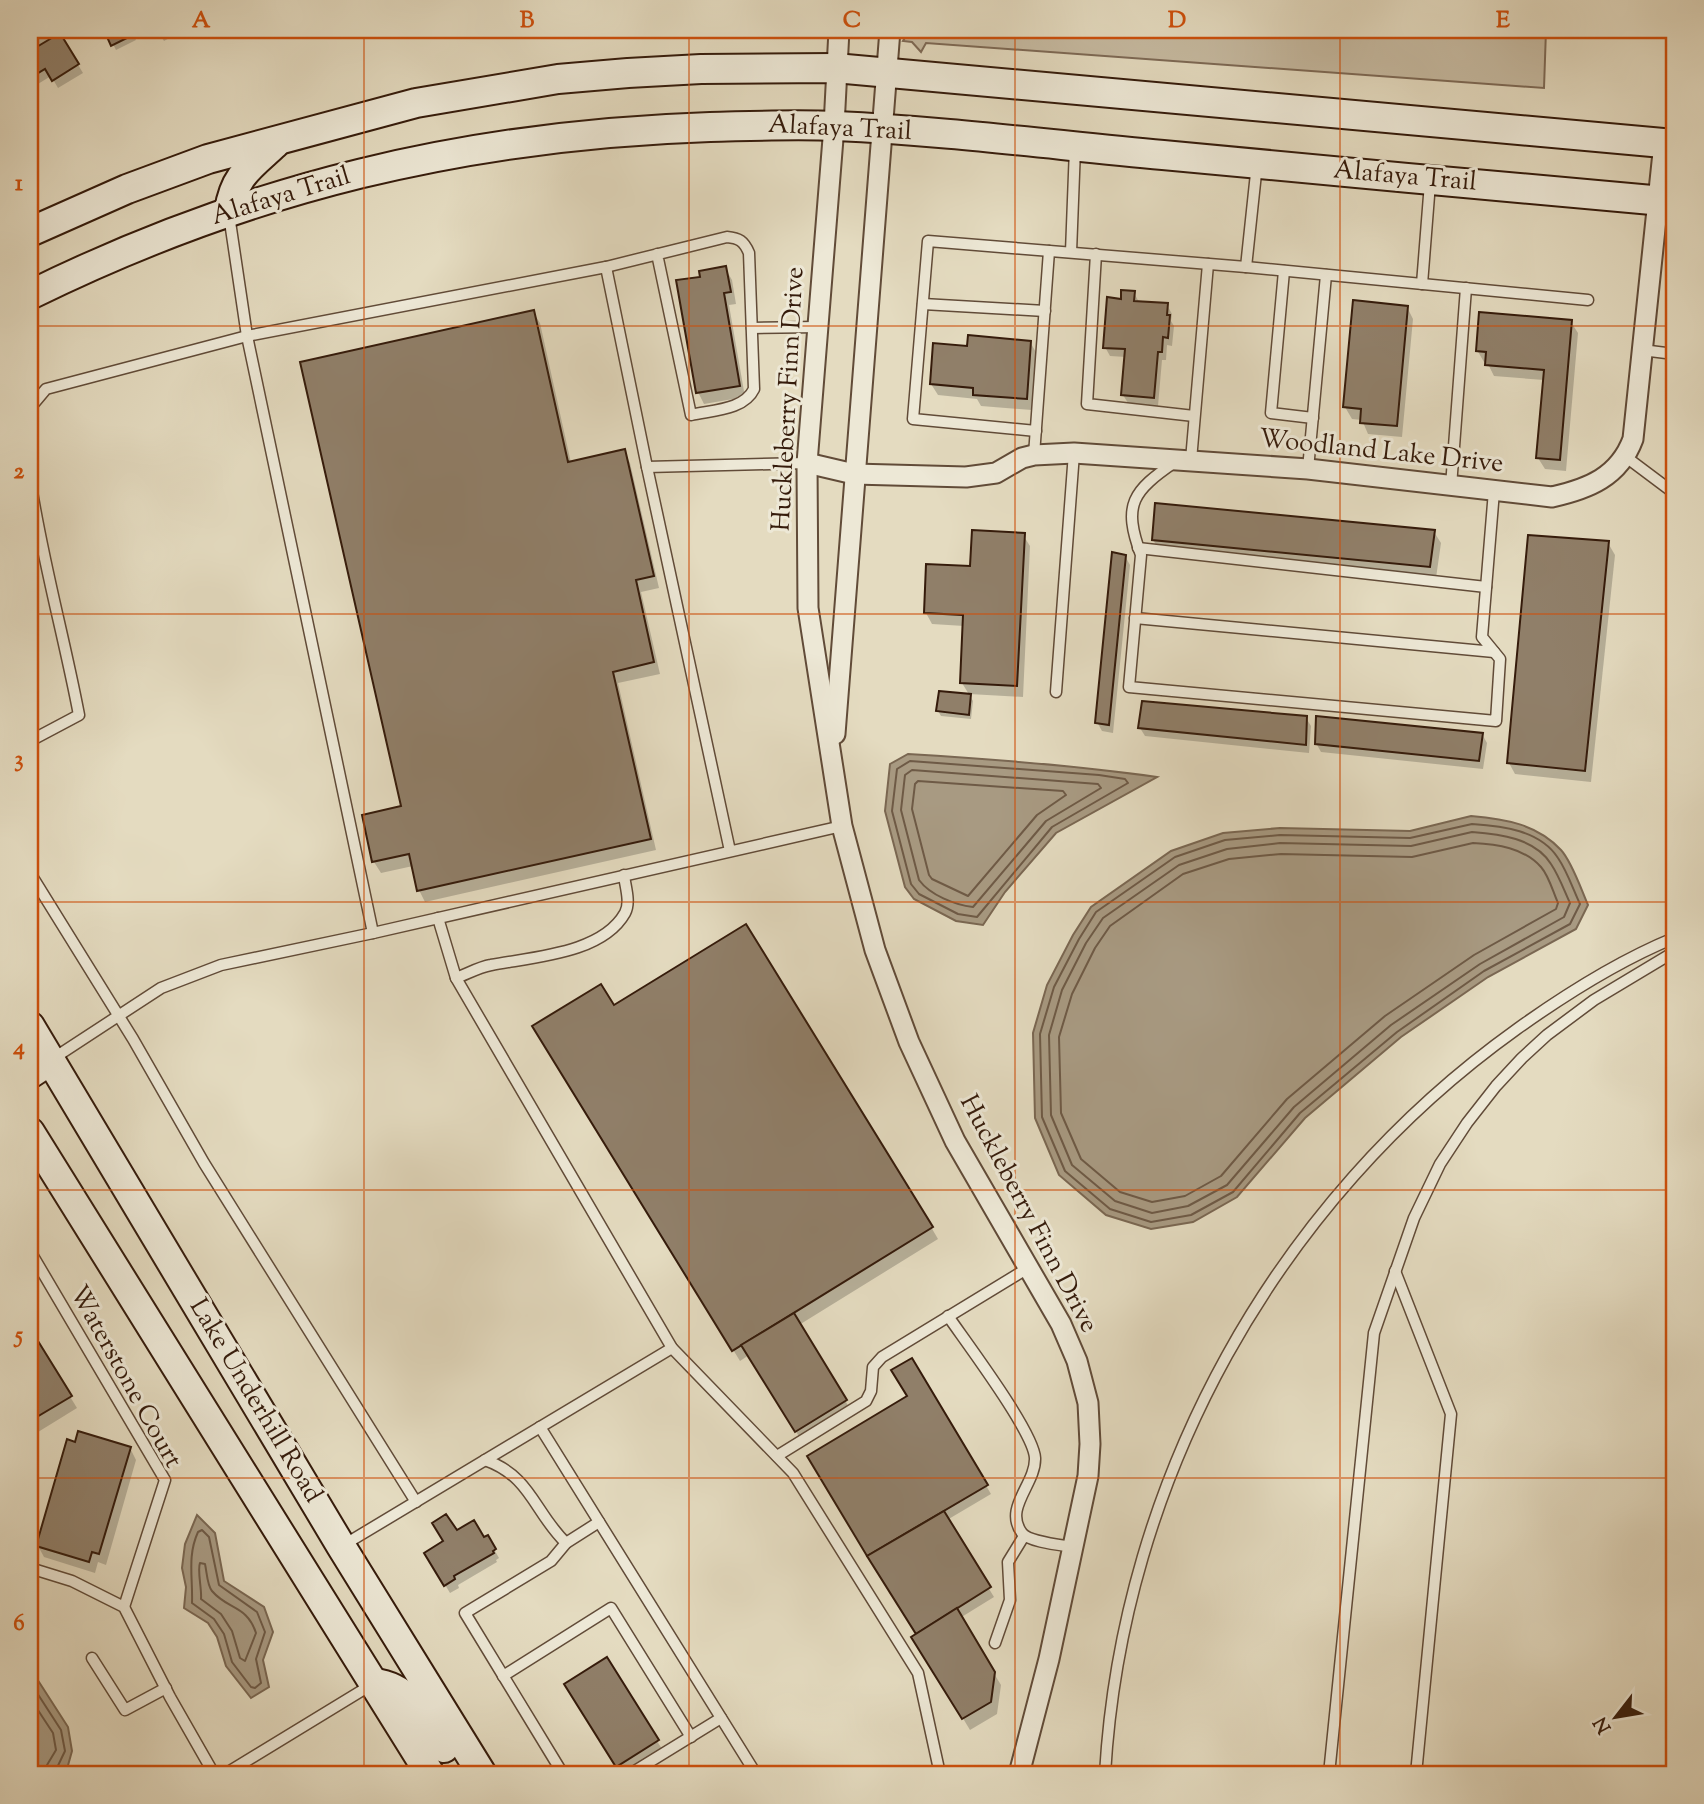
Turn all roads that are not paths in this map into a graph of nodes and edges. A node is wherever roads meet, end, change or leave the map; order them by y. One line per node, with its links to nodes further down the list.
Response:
1 (839, 30): 3 (street, Huckleberry Finn Drive)
2 (890, 30): 4 (street, Huckleberry Finn Drive)
3 (835, 68): 4 (main road, Alafaya Trail); 5 (street, Huckleberry Finn Drive); 7 (main road, Alafaya Trail)
4 (887, 74): 6 (street, Huckleberry Finn Drive); 8 (main road, Alafaya Trail)
5 (834, 126): 6 (main road, Alafaya Trail); 13 (main road, Alafaya Trail); 30 (street, Huckleberry Finn Drive)
6 (883, 130): 9 (main road, Alafaya Trail); 46 (street, Huckleberry Finn Drive)
7 (280, 140): 13 (main road); 14 (main road, Alafaya Trail)
8 (1669, 144): 12 (street)
9 (1075, 147): 10 (main road, Alafaya Trail); 16 (lane)
10 (1257, 164): 11 (main road, Alafaya Trail); 21 (lane)
11 (1430, 180): 12 (main road, Alafaya Trail); 24 (lane)
12 (1665, 201): 33 (street)
13 (229, 211): 26 (main road, Alafaya Trail); 32 (lane)
14 (33, 222)
15 (1049, 251): 16 (lane); 28 (lane); 29 (lane)
16 (1071, 253): 18 (lane)
17 (657, 254): 20 (lane); 31 (lane); 31 (lane)
18 (1096, 254): 19 (lane); 36 (lane)
19 (1208, 264): 21 (lane); 36 (lane)
20 (606, 267): 32 (lane); 44 (lane)
21 (1246, 267): 22 (lane)
22 (1284, 271): 23 (lane); 37 (lane)
23 (1326, 275): 24 (lane); 37 (lane)
24 (1422, 284): 25 (lane)
25 (1466, 288): 27 (lane); 48 (lane)
26 (30, 295)
27 (1588, 300)
28 (923, 304): 29 (lane); 38 (lane)
29 (1045, 311): 38 (lane)
30 (818, 327): 31 (lane); 43 (street, Huckleberry Finn Drive)
31 (752, 328)
32 (247, 336): 35 (lane); 63 (lane)
33 (1642, 350): 34 (lane); 41 (street)
34 (1674, 354)
35 (30, 408)
36 (1194, 416): 42 (lane)
37 (1313, 418): 45 (lane)
38 (1036, 431): 40 (lane)
39 (1073, 453): 40 (street, Woodland Lake Drive); 42 (street, Woodland Lake Drive); 55 (lane)
40 (1034, 455): 46 (street, Woodland Lake Drive)
41 (1626, 457): 49 (street, Woodland Lake Drive); 50 (lane)
42 (1185, 459): 45 (street, Woodland Lake Drive); 51 (lane)
43 (807, 463): 44 (lane); 46 (street, Woodland Lake Drive); 57 (street, Huckleberry Finn Drive)
44 (648, 467): 59 (lane)
45 (1308, 469): 48 (street, Woodland Lake Drive)
46 (854, 474): 57 (street, Huckleberry Finn Drive)
47 (30, 479): 56 (lane)
48 (1451, 486): 49 (street, Woodland Lake Drive)
49 (1494, 491): 52 (lane)
50 (1674, 493)
51 (1138, 548): 52 (lane); 53 (lane)
52 (1486, 587): 54 (lane)
53 (1135, 618): 54 (lane); 54 (lane)
54 (1494, 652)
55 (1056, 692)
56 (30, 741)
57 (832, 769): 58 (street, Huckleberry Finn Drive)
58 (842, 826): 59 (lane); 72 (street, Huckleberry Finn Drive)
59 (730, 851): 61 (lane)
60 (30, 873): 67 (lane)
61 (624, 875): 62 (lane); 66 (lane)
62 (438, 918): 63 (lane); 66 (lane)
63 (373, 933): 67 (lane)
64 (1674, 938): 104 (lane)
65 (1674, 952): 73 (lane)
66 (456, 978): 75 (lane)
67 (118, 1015): 69 (lane); 79 (lane)
68 (30, 1026): 69 (main road, Lake Underhill Road)
69 (41, 1067): 83 (main road, Lake Underhill Road)
70 (30, 1132): 90 (main road, Lake Underhill Road)
71 (30, 1251): 86 (lane, Waterstone Court)
72 (1028, 1268): 74 (lane); 84 (street, Huckleberry Finn Drive)
73 (1395, 1271): 105 (lane); 106 (lane)
74 (948, 1315): 77 (lane); 81 (lane)
75 (671, 1348): 76 (lane); 77 (lane)
76 (540, 1427): 78 (lane); 80 (lane)
77 (777, 1456): 102 (lane)
78 (485, 1460): 79 (lane); 82 (lane)
79 (416, 1502): 83 (lane)
80 (599, 1522): 82 (lane); 92 (lane)
81 (1024, 1536): 84 (lane); 87 (lane)
82 (566, 1543): 89 (lane)
83 (341, 1546): 98 (main road, Lake Underhill Road)
84 (1074, 1547): 103 (street, Huckleberry Finn Drive)
85 (30, 1568): 86 (lane)
86 (124, 1608): 91 (lane)
87 (995, 1643)
88 (92, 1658): 91 (lane)
89 (503, 1676): 93 (lane); 99 (lane)
90 (374, 1683): 95 (lane); 96 (main road, Lake Underhill Road); 97 (main road)
91 (166, 1688): 94 (lane)
92 (721, 1718): 93 (lane); 101 (lane)
93 (691, 1737): 100 (lane)
94 (214, 1774)
95 (225, 1774)
96 (430, 1774)
97 (461, 1774)
98 (482, 1774)
99 (563, 1774)
100 (630, 1774)
101 (756, 1774)
102 (940, 1774)
103 (1019, 1774)
104 (1105, 1774)
105 (1329, 1774)
106 (1416, 1774)

